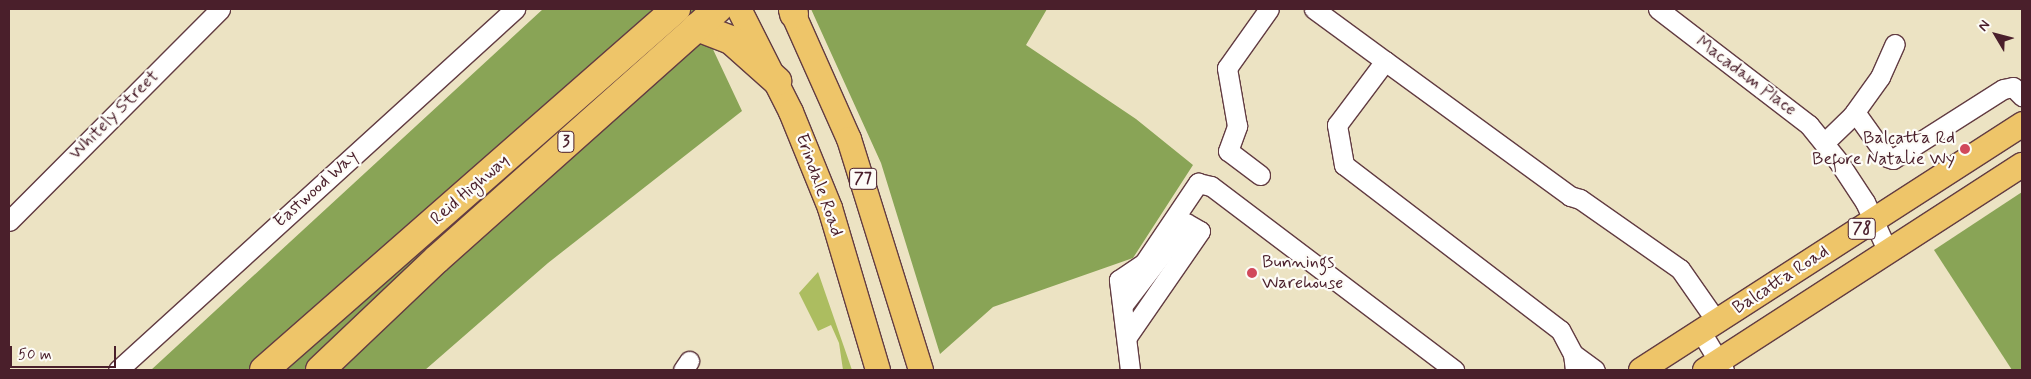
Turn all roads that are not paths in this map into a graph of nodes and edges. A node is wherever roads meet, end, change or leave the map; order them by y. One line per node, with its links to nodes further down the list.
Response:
1 (220, 9): 22 (street, Whitely Street)
2 (515, 9): 30 (street, Eastwood Way)
3 (653, 9): 15 (highway)
4 (676, 9): 15 (highway, Reid Highway / 3)
5 (718, 9): 11 (highway, Reid Highway / 3)
6 (739, 9): 14 (main road, Erindale Road / 77)
7 (1269, 9): 21 (street)
8 (1314, 9): 13 (street)
9 (1658, 9): 19 (street, Macadam Place)
10 (793, 11): 34 (main road, 77)
11 (697, 27): 14 (highway); 32 (highway, Reid Highway / 3)
12 (1895, 44): 17 (street)
13 (1385, 61): 26 (street); 28 (street)
14 (777, 81): 33 (main road, Erindale Road / 77)
15 (583, 89): 31 (highway, Reid Highway / 3)
16 (2022, 96): 17 (street)
17 (1855, 112): 19 (street)
18 (2022, 124): 23 (main road, Balcatta Road / 78)
19 (1824, 144): 23 (street, Macadam Place)
20 (2022, 165): 24 (main road, Balcatta Road / 78)
21 (1260, 175)
22 (13, 210)
23 (1874, 221): 24 (street, Macadam Place); 26 (main road, Balcatta Road / 78)
24 (1888, 252): 29 (main road, Balcatta Road / 78)
25 (1123, 305): 27 (street); 27 (street); 36 (street)
26 (1709, 327): 29 (street); 38 (main road, Balcatta Road / 78)
27 (1127, 337): 35 (street)
28 (1574, 362): 37 (street)
29 (1716, 367)
30 (118, 370)
31 (264, 370)
32 (320, 370)
33 (878, 370)
34 (921, 370)
35 (1130, 370)
36 (1454, 370)
37 (1595, 370)
38 (1641, 370)

